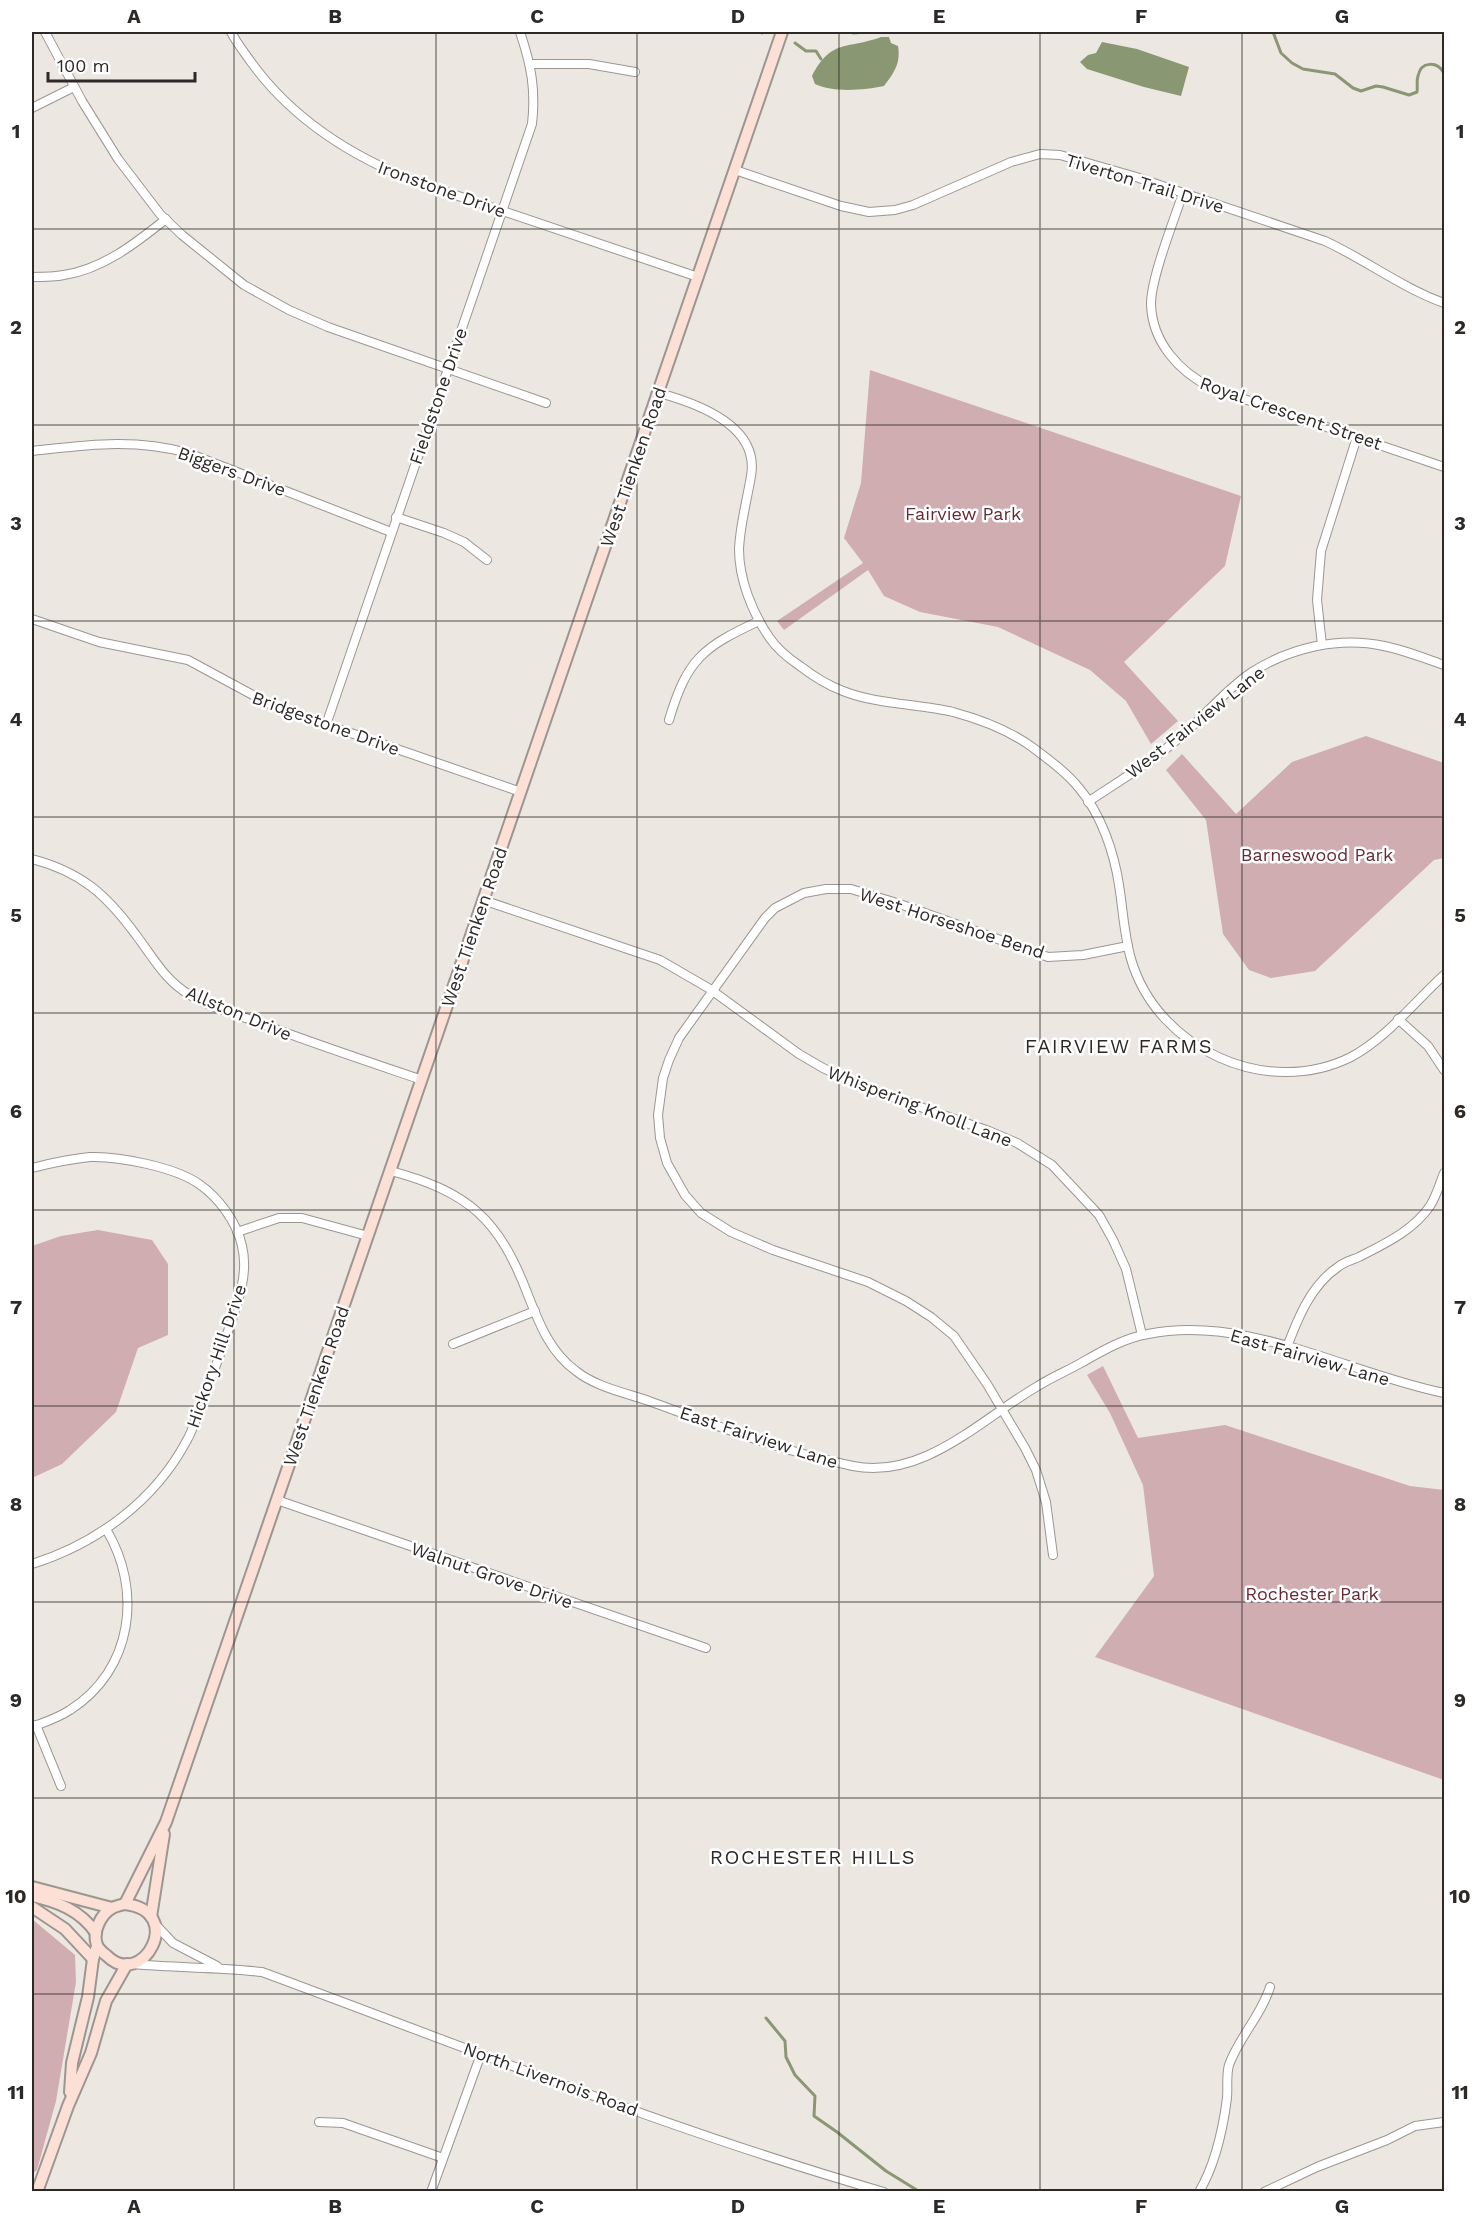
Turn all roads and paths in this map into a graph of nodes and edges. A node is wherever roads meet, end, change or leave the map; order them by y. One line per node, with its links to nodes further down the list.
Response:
1 (45, 32): 7 (street)
2 (231, 32): 11 (street, Ironstone Drive)
3 (520, 32): 5 (street, Fieldstone Drive)
4 (782, 32): 9 (street, West Tienken Road)
5 (531, 64): 6 (street); 11 (street, Fieldstone Drive)
6 (635, 72)
7 (74, 87): 8 (street); 12 (street)
8 (32, 108)
9 (735, 170): 10 (street, Tiverton Trail Drive); 14 (street, West Tienken Road)
10 (1183, 194): 15 (street, Tiverton Trail Drive); 19 (street, Royal Crescent Street)
11 (502, 211): 14 (street, Ironstone Drive); 16 (street, Fieldstone Drive)
12 (166, 219): 13 (street); 16 (street)
13 (32, 277)
14 (698, 277): 17 (street, West Tienken Road)
15 (1444, 303)
16 (448, 368): 18 (street); 22 (street, Fieldstone Drive)
17 (658, 393): 26 (street); 31 (street, West Tienken Road)
18 (546, 404)
19 (1357, 437): 21 (street, Royal Crescent Street); 27 (street)
20 (32, 451): 23 (street, Biggers Drive)
21 (1444, 467)
22 (396, 517): 23 (street, Fieldstone Drive); 24 (street)
23 (391, 531): 30 (street, Fieldstone Drive)
24 (487, 560)
25 (32, 619): 30 (street, Bridgestone Drive)
26 (759, 621): 29 (street); 32 (street)
27 (1322, 645): 28 (street, West Fairview Lane); 32 (street, West Fairview Lane)
28 (1444, 665)
29 (669, 720)
30 (326, 725): 31 (street, Bridgestone Drive)
31 (521, 792): 34 (street, West Tienken Road)
32 (1088, 802): 35 (street)
33 (32, 860): 40 (street, Allston Drive)
34 (483, 900): 37 (street, Whispering Knoll Lane); 40 (street, West Tienken Road)
35 (1128, 946): 37 (street, West Horseshoe Bend); 38 (street)
36 (1444, 975): 38 (street)
37 (713, 992): 47 (street, Whispering Knoll Lane); 51 (street, West Horseshoe Bend)
38 (1398, 1019): 39 (street)
39 (1444, 1070)
40 (422, 1080): 42 (street, West Tienken Road)
41 (32, 1168): 44 (street, Hickory Hill Drive)
42 (391, 1171): 45 (street, West Tienken Road); 46 (street, East Fairview Lane)
43 (1444, 1173): 49 (street)
44 (237, 1232): 45 (street); 53 (street, Hickory Hill Drive)
45 (368, 1236): 52 (street, West Tienken Road)
46 (535, 1311): 48 (street); 51 (street, East Fairview Lane)
47 (1142, 1335): 49 (street, East Fairview Lane); 51 (street, East Fairview Lane)
48 (453, 1344)
49 (1287, 1347): 50 (street, East Fairview Lane)
50 (1444, 1393)
51 (1002, 1410): 54 (street, West Horseshoe Bend)
52 (277, 1500): 56 (street, Walnut Grove Drive); 59 (street, West Tienken Road)
53 (106, 1529): 55 (street, Hickory Hill Drive); 57 (street)
54 (1053, 1555)
55 (32, 1564)
56 (706, 1648)
57 (34, 1726): 58 (street)
58 (61, 1786)
59 (166, 1822): 62 (street, West Tienken Road); 65 (street, West Tienken Road)
60 (32, 1887): 64 (street)
61 (32, 1896): 66 (street)
62 (126, 1904): 64 (street); 65 (street)
63 (32, 1907): 68 (street)
64 (112, 1908): 66 (street)
65 (153, 1921): 69 (street); 70 (street, North Livernois Road)
66 (96, 1933): 67 (street)
67 (97, 1946): 68 (street); 69 (street)
68 (93, 1959): 73 (street)
69 (129, 1964): 70 (street, North Livernois Road); 73 (street)
70 (218, 1967): 72 (street, North Livernois Road)
71 (1270, 1987): 80 (street)
72 (482, 2054): 76 (street); 79 (street, North Livernois Road)
73 (69, 2101): 77 (street)
74 (319, 2122): 76 (street)
75 (1444, 2122): 81 (street)
76 (443, 2158): 78 (street)
77 (38, 2192)
78 (431, 2192)
79 (884, 2192)
80 (1199, 2192)
81 (1264, 2192)

